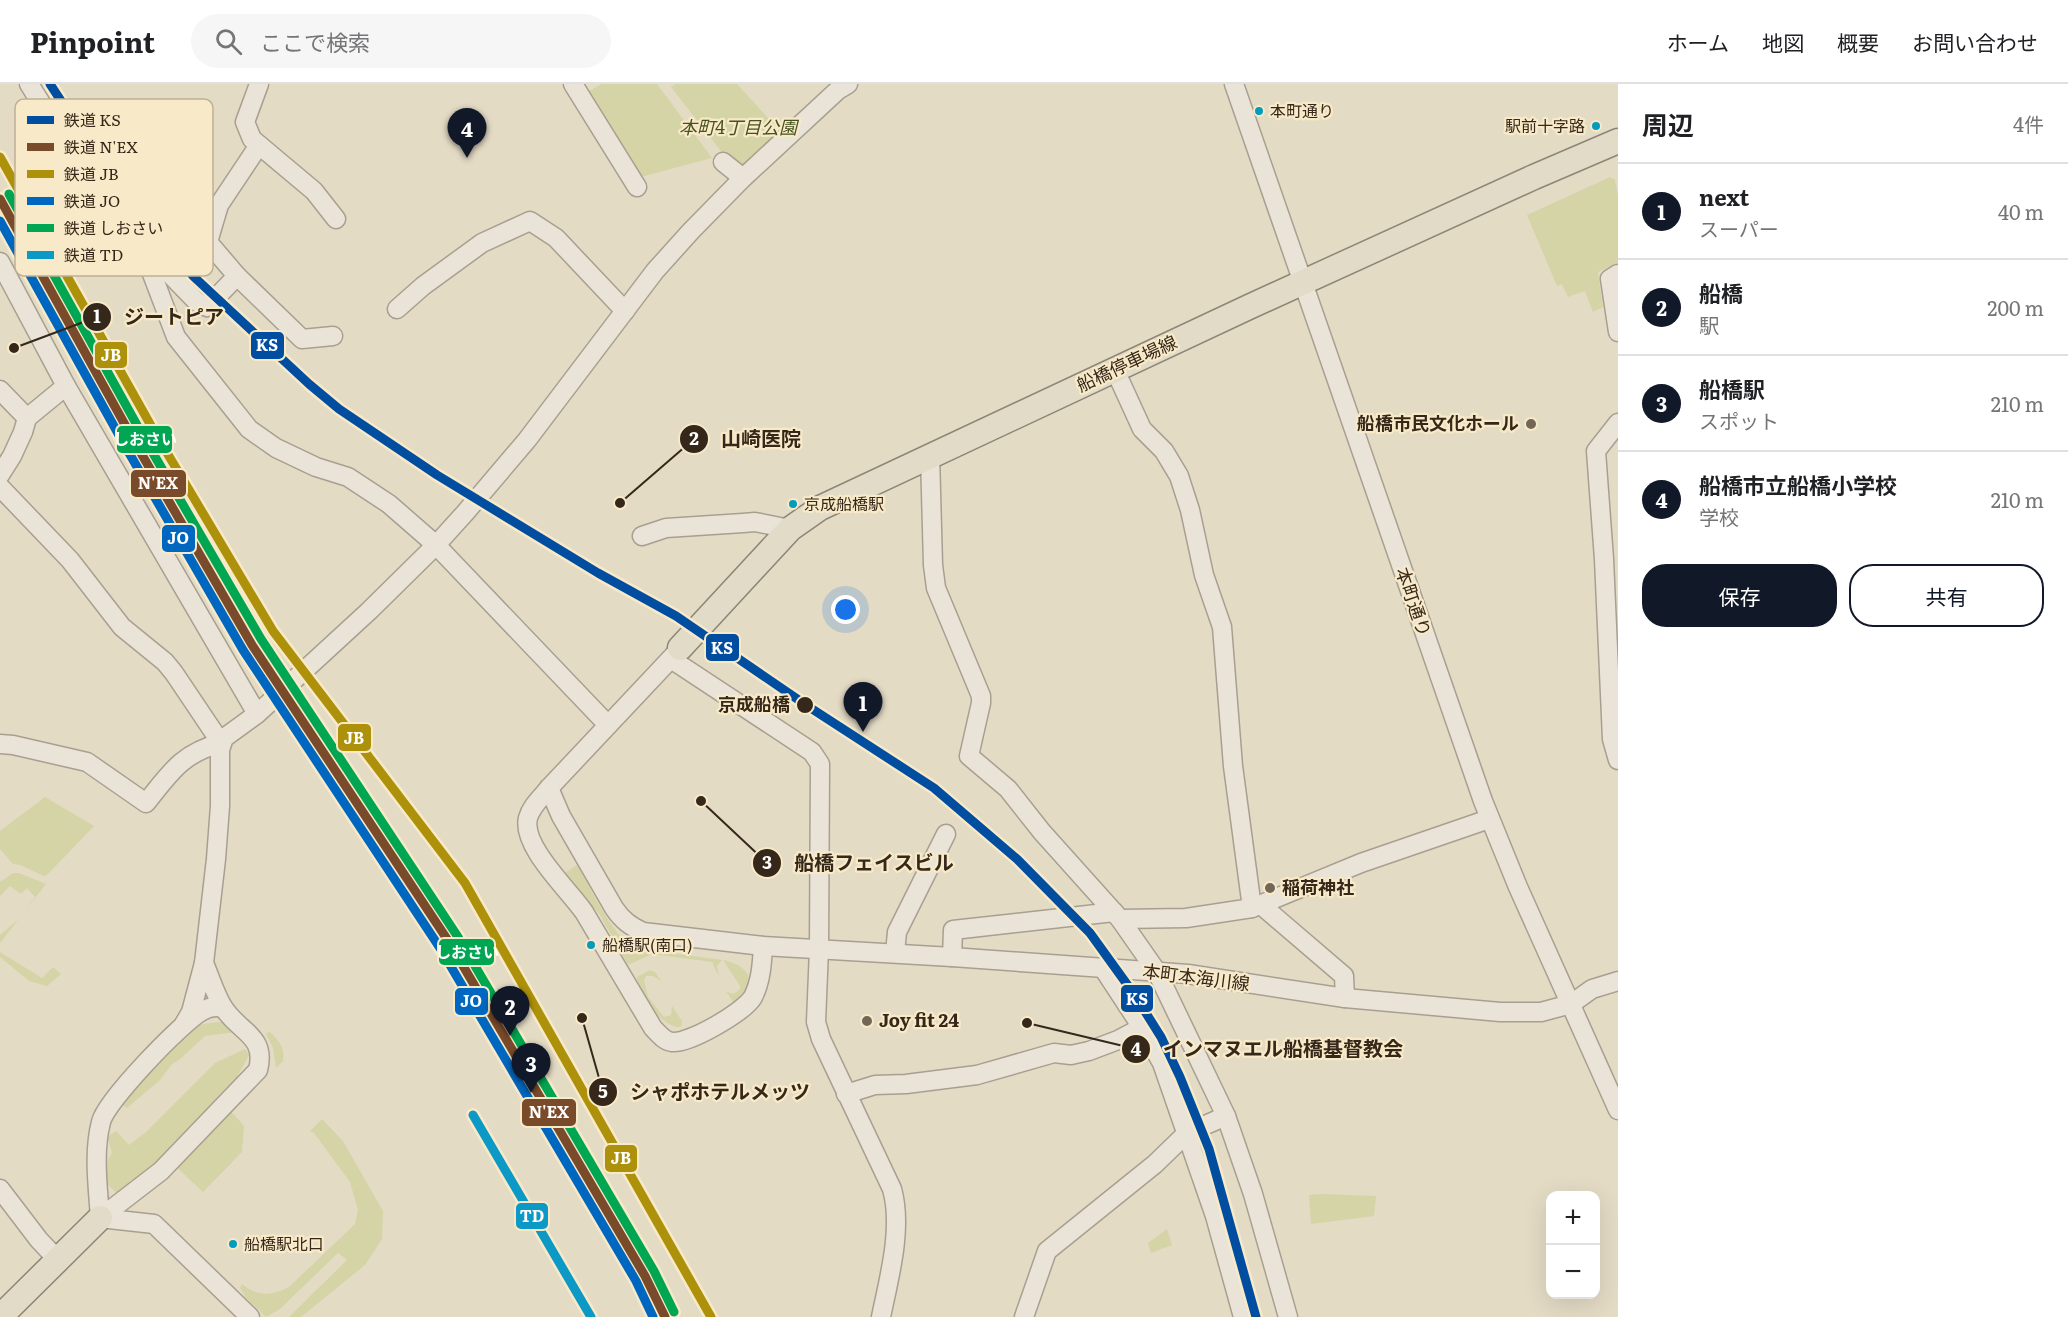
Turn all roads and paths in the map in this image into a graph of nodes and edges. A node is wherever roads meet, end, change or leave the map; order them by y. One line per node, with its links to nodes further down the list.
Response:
1 (29, 84): 6 (street)
2 (259, 84): 7 (street)
3 (573, 84): 11 (street)
4 (848, 84): 10 (street)
5 (1234, 84): 20 (street, 本町通り)
6 (38, 99)
7 (259, 144): 12 (street); 13 (street)
8 (1617, 145): 20 (main road, 船橋停車場線)
9 (723, 162): 10 (street)
10 (743, 178): 22 (street)
11 (636, 187)
12 (336, 219)
13 (213, 225)
14 (213, 248): 19 (street)
15 (0, 262): 26 (street)
16 (1618, 274): 23 (street)
17 (153, 276): 35 (street)
18 (172, 276): 19 (street)
19 (237, 276): 24 (street)
20 (1302, 284): 25 (main road, 船橋停車場線); 43 (street, 本町通り)
21 (397, 309): 22 (street)
22 (625, 311): 35 (street)
23 (1618, 332)
24 (333, 336)
25 (1115, 370): 30 (main road, 船橋停車場線); 45 (street)
26 (66, 386): 28 (street); 37 (street)
27 (0, 390): 28 (street)
28 (27, 418): 31 (street)
29 (1618, 423): 41 (street)
30 (930, 455): 33 (main road, 船橋停車場線); 46 (street)
31 (0, 475)
32 (0, 487): 39 (street)
33 (790, 529): 34 (street); 36 (main road, 船橋停車場線)
34 (642, 536)
35 (436, 545): 37 (street); 38 (street)
36 (675, 654): 38 (street); 48 (street)
37 (257, 714): 39 (street)
38 (608, 725): 42 (street)
39 (221, 743): 40 (street); 51 (street)
40 (0, 744)
41 (1618, 760)
42 (549, 788): 47 (street, 本町本海川線); 47 (street)
43 (1489, 819): 45 (street); 56 (street, 本町通り)
44 (946, 834): 49 (street)
45 (1256, 906): 46 (street); 55 (street)
46 (1117, 916): 50 (street); 53 (street)
47 (763, 946): 48 (street, 本町本海川線)
48 (819, 949): 49 (street, 本町本海川線); 60 (street)
49 (896, 953): 50 (street, 本町本海川線)
50 (952, 957): 52 (street, 本町本海川線)
51 (204, 963): 57 (street); 58 (street)
52 (1103, 968): 53 (street, 本町本海川線); 63 (street)
53 (1157, 972): 55 (street, 本町本海川線); 62 (street)
54 (1618, 981): 56 (street, 本町本海川線)
55 (1345, 998): 56 (street, 本町本海川線)
56 (1571, 1004): 61 (street, 本町通り)
57 (224, 1008): 58 (street); 65 (street)
58 (184, 1024): 65 (street)
59 (1135, 1030): 60 (street)
60 (846, 1094): 69 (street)
61 (1618, 1110)
62 (1226, 1116): 63 (street); 72 (street)
63 (1187, 1133): 70 (street); 71 (street)
64 (0, 1189): 66 (street)
65 (100, 1218): 66 (main road); 68 (street)
66 (58, 1260): 67 (main road)
67 (0, 1317)
68 (250, 1317)
69 (881, 1317)
70 (1024, 1317)
71 (1243, 1317)
72 (1288, 1317)

